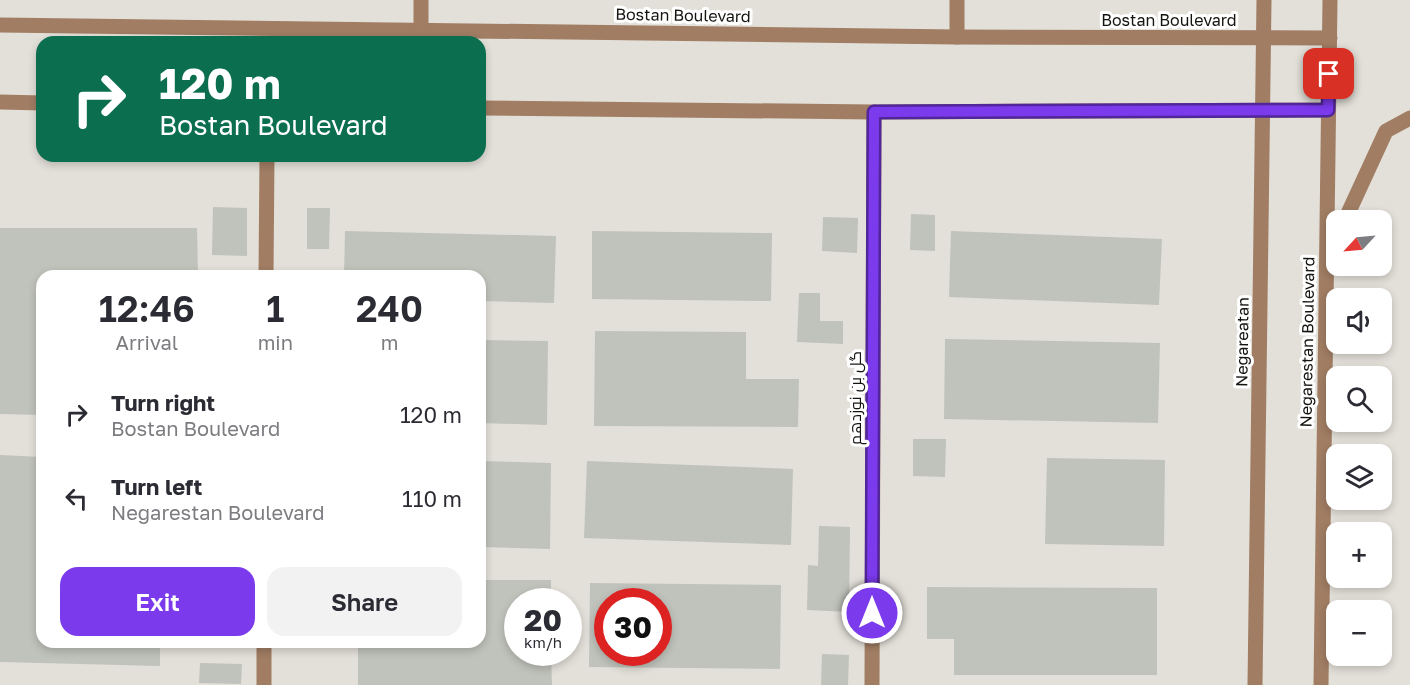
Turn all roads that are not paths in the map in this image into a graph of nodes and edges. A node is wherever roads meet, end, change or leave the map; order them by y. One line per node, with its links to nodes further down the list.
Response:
1 (421, 0): 6 (street)
2 (957, 0): 7 (street)
3 (1264, 0): 9 (street, Negareatan)
4 (1330, 0): 8 (street, Negarestan Boulevard)
5 (0, 25): 6 (street, Bostan Boulevard)
6 (421, 30): 7 (street, Bostan Boulevard)
7 (957, 37): 9 (street, Bostan Boulevard)
8 (1329, 38): 9 (street, Bostan Boulevard); 14 (street, Negarestan Boulevard)
9 (1264, 39): 13 (street, Negareatan)
10 (0, 102): 11 (street)
11 (36, 103)
12 (486, 108): 15 (street)
13 (1263, 110): 14 (street); 15 (street); 25 (street, Negareatan)
14 (1328, 110): 18 (street, Negarestan Boulevard)
15 (874, 112): 24 (street, گل بن نوزدهم)
16 (1410, 118): 19 (street)
17 (267, 162): 21 (street)
18 (1327, 210)
19 (1350, 210)
20 (1326, 261): 26 (street, Negarestan Boulevard)
21 (266, 270)
22 (264, 648): 23 (street)
23 (264, 685)
24 (872, 685)
25 (1255, 685)
26 (1321, 685)

